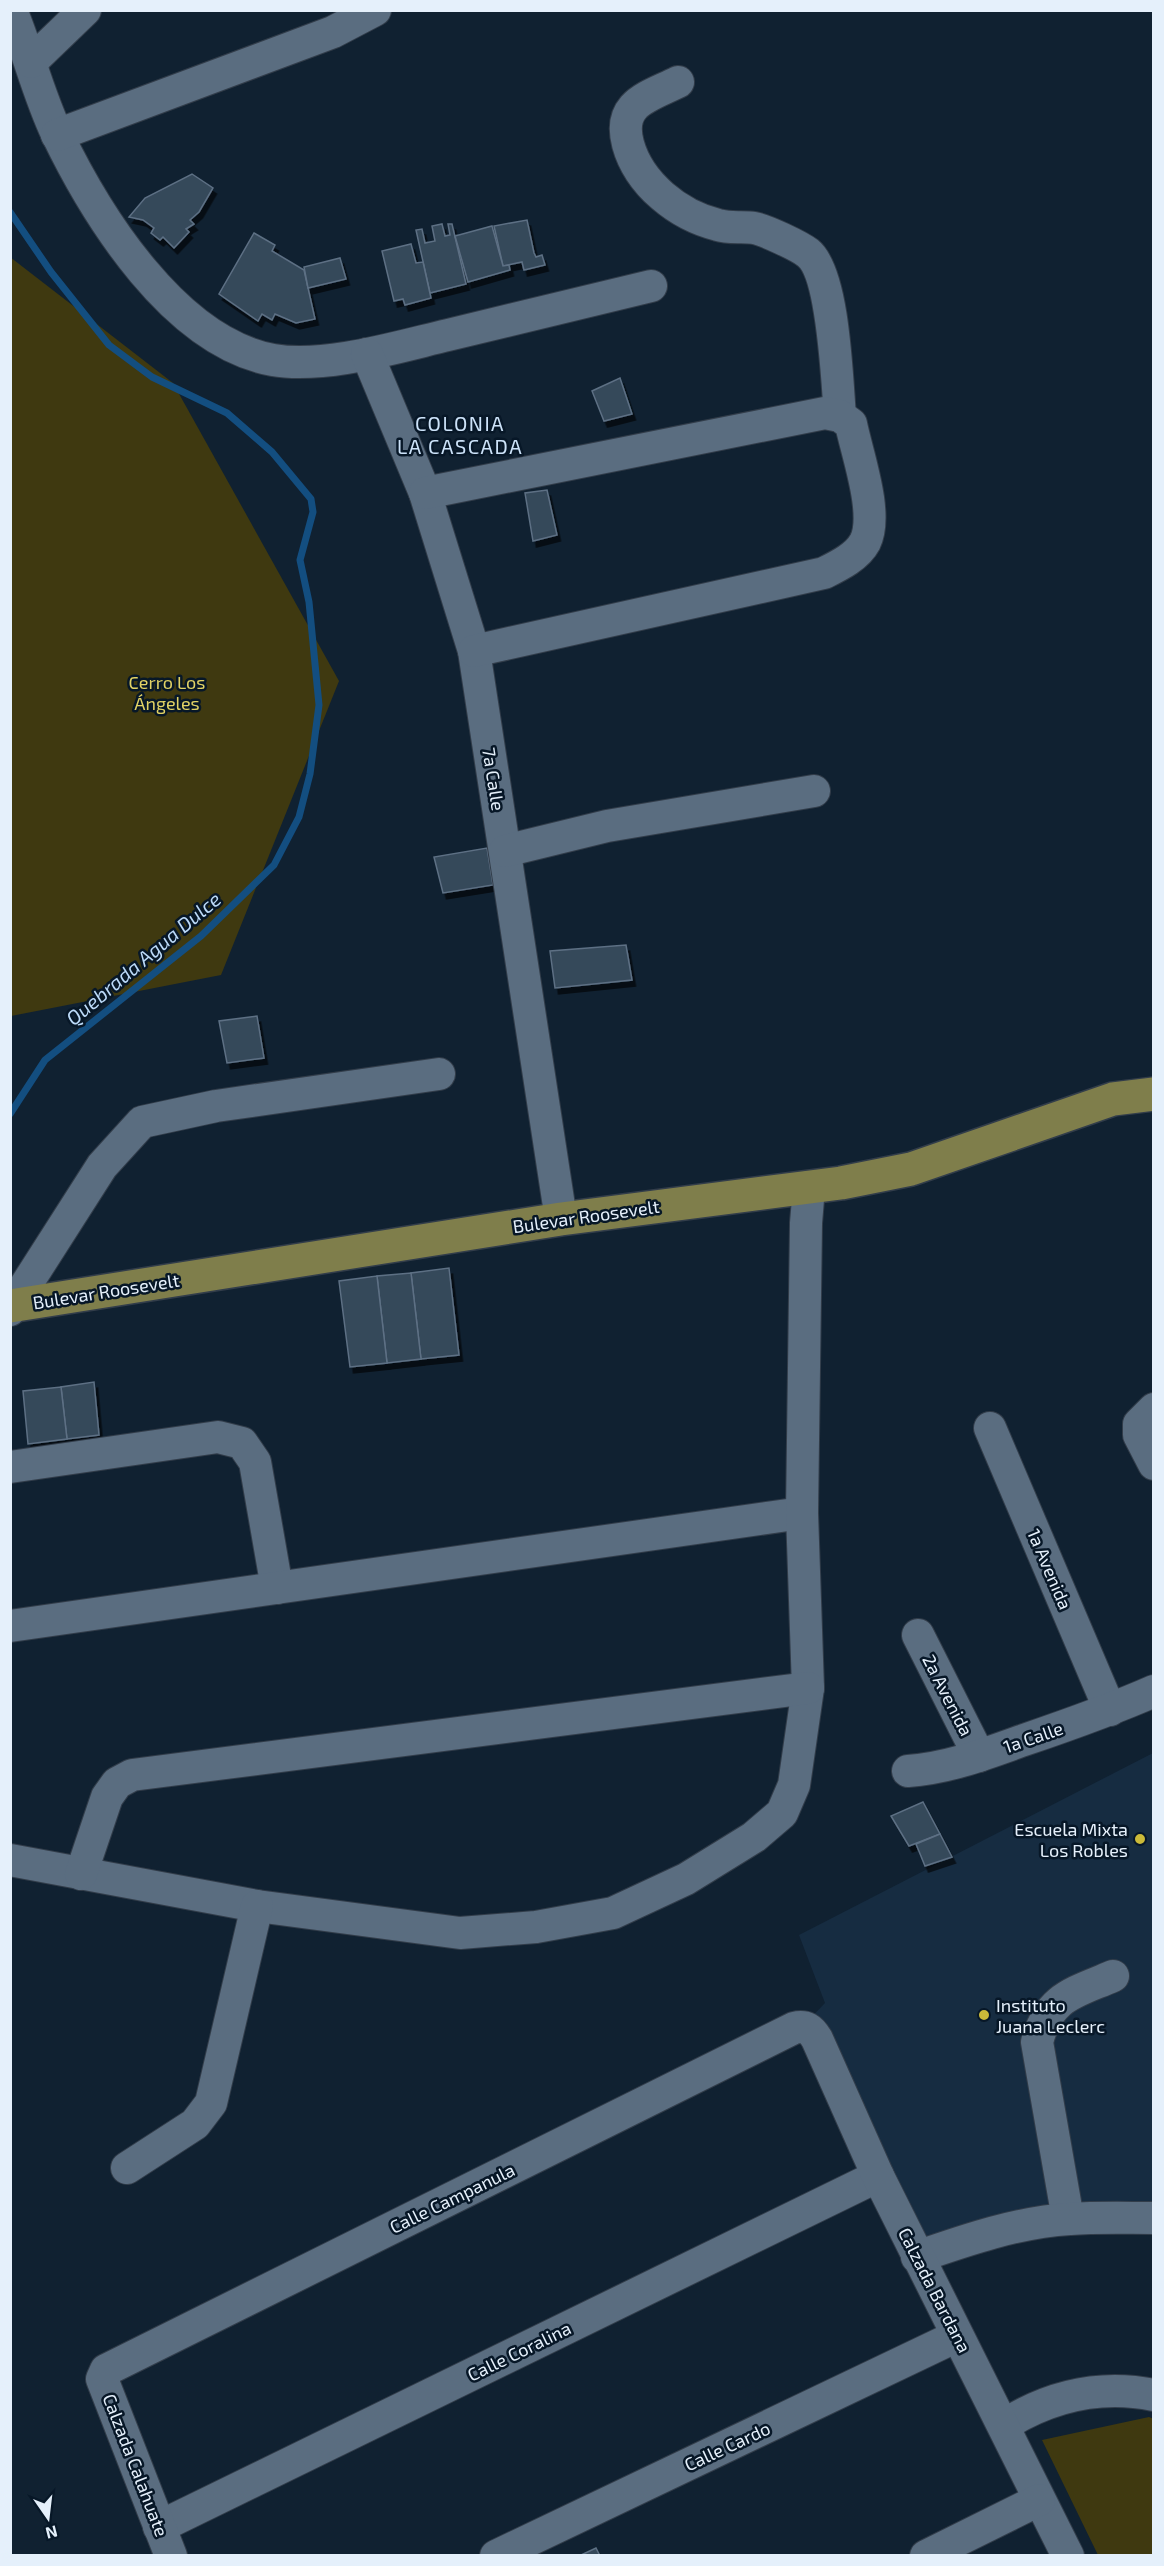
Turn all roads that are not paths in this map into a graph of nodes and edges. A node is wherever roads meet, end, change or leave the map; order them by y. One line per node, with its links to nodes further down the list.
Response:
1 (11, 10): 4 (street)
2 (85, 10): 4 (street)
3 (375, 10): 6 (street)
4 (30, 62): 6 (street)
5 (678, 82): 9 (street)
6 (57, 135): 8 (street)
7 (651, 286): 8 (street)
8 (367, 354): 10 (street, 7a Calle)
9 (840, 416): 10 (street); 11 (street)
10 (425, 493): 11 (street, 7a Calle)
11 (474, 651): 13 (street, 7a Calle)
12 (814, 791): 13 (street)
13 (505, 851): 17 (street, 7a Calle)
14 (439, 1074): 18 (street)
15 (1154, 1094): 16 (main road, Bulevar Roosevelt)
16 (809, 1187): 17 (main road, Bulevar Roosevelt); 23 (street)
17 (561, 1219): 18 (main road, Bulevar Roosevelt)
18 (11, 1307)
19 (1154, 1409): 21 (street)
20 (990, 1428): 29 (street, 1a Avenida)
21 (1154, 1464)
22 (10, 1467): 24 (street)
23 (802, 1513): 24 (street); 27 (street)
24 (277, 1588): 25 (street)
25 (10, 1626)
26 (918, 1635): 30 (street, 2a Avenida)
27 (808, 1688): 33 (street); 34 (street)
28 (1154, 1691): 29 (street, 1a Calle)
29 (1110, 1710): 30 (street, 1a Calle)
30 (979, 1756): 31 (street, 1a Calle)
31 (908, 1771)
32 (10, 1860): 33 (street)
33 (81, 1874): 34 (street)
34 (257, 1906): 37 (street)
35 (1113, 1976): 40 (street)
36 (803, 2026): 38 (street, Calzada Bardana); 43 (street, Calle Campanula)
37 (127, 2168)
38 (878, 2176): 41 (street, Calzada Bardana); 47 (street, Calle Coralina)
39 (1154, 2218): 40 (street)
40 (1068, 2219): 41 (street)
41 (917, 2257): 42 (street, Calzada Bardana)
42 (957, 2336): 45 (street, Calzada Bardana); 49 (street, Calle Cardo)
43 (103, 2374): 47 (street, Calzada Calahuate)
44 (1154, 2395): 45 (street)
45 (1004, 2425): 46 (street, Calzada Bardana)
46 (1039, 2500): 50 (street); 51 (street, Calzada Bardana)
47 (159, 2527): 48 (street, Calzada Calahuate)
48 (171, 2556)
49 (496, 2556)
50 (926, 2556)
51 (1068, 2556)

